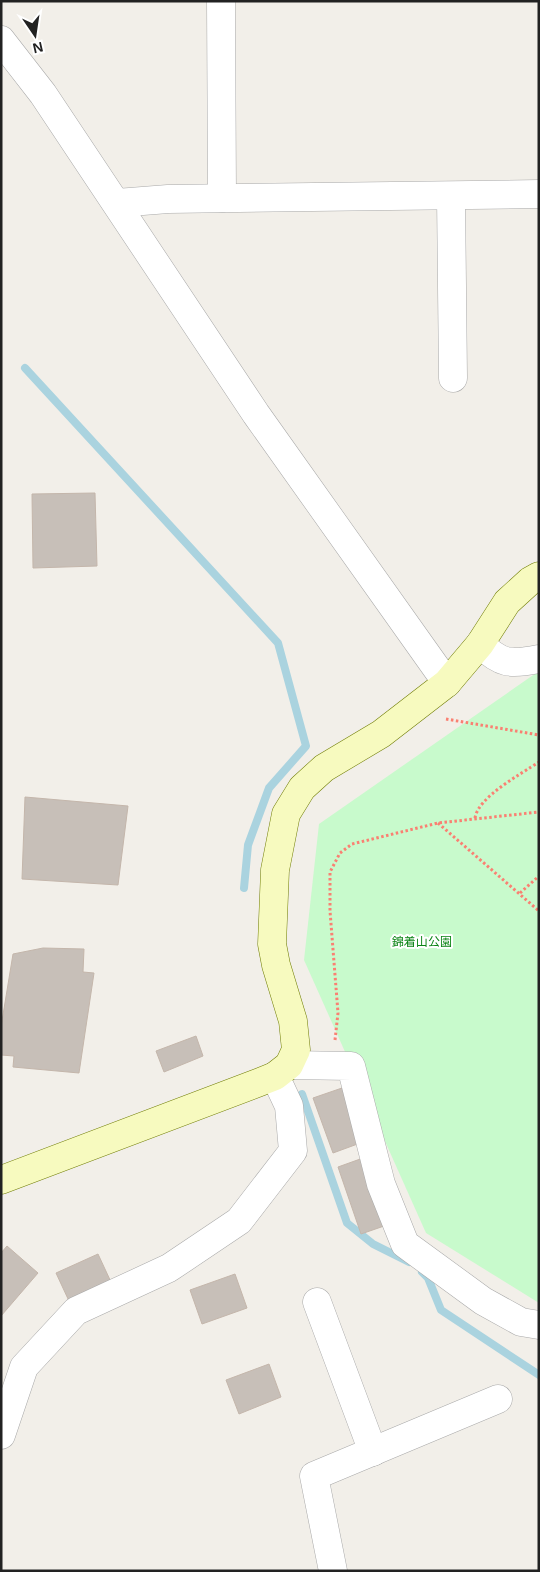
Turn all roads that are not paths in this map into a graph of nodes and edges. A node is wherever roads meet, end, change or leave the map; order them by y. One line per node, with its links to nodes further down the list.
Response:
1 (221, 1): 5 (street)
2 (1, 40): 6 (street)
3 (539, 194): 4 (street)
4 (451, 196): 5 (street); 7 (street)
5 (222, 198): 6 (street)
6 (117, 203): 11 (street)
7 (453, 378)
8 (539, 576): 9 (street)
9 (480, 644): 10 (street); 11 (street)
10 (539, 659)
11 (446, 682): 12 (street)
12 (282, 1071): 13 (street); 15 (street); 17 (street)
13 (1, 1180)
14 (317, 1302): 18 (street)
15 (539, 1325)
16 (498, 1399): 18 (street)
17 (1, 1435)
18 (372, 1452): 19 (street)
19 (333, 1571)

